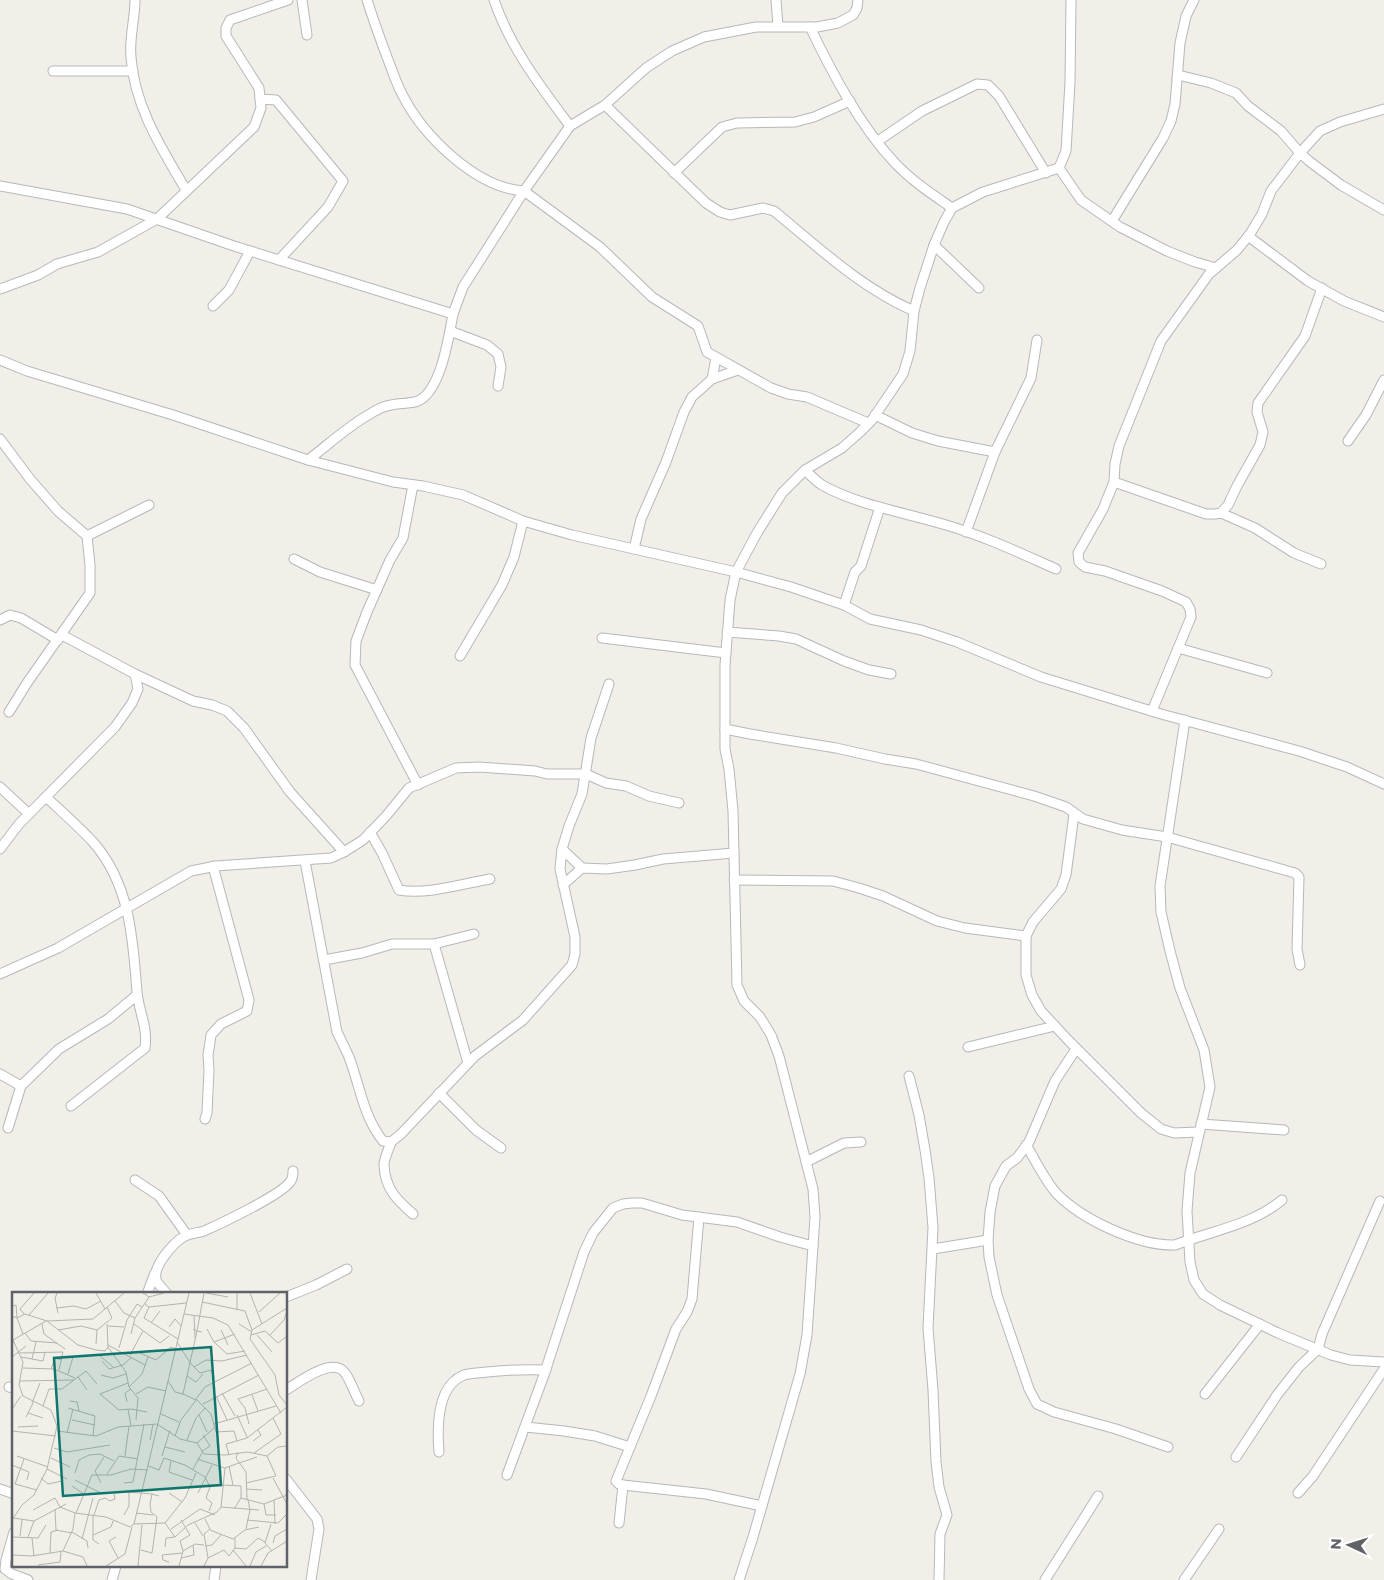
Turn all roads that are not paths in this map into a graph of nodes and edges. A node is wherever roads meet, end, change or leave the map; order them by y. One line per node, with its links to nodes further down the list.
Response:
1 (135, 0): 14 (street)
2 (288, 0): 16 (street)
3 (302, 0): 12 (street)
4 (367, 0): 28 (street)
5 (494, 0): 20 (street)
6 (776, 0): 10 (street)
7 (858, 0): 11 (street)
8 (1071, 0): 23 (street)
9 (1194, 0): 15 (street)
10 (778, 26): 11 (street); 18 (street)
11 (810, 27): 17 (street)
12 (307, 35)
13 (53, 71): 14 (street)
14 (133, 71): 27 (street)
15 (1178, 76): 22 (street); 32 (street)
16 (260, 99): 27 (street); 36 (street)
17 (850, 101): 21 (street); 24 (street)
18 (605, 105): 20 (street); 24 (street)
19 (1383, 108): 22 (street)
20 (570, 126): 28 (street)
21 (878, 141): 25 (street); 29 (street)
22 (1300, 153): 30 (street); 33 (street)
23 (1059, 168): 25 (street); 32 (street)
24 (674, 173): 42 (street)
25 (1046, 173): 29 (street)
26 (0, 186): 31 (street)
27 (186, 190): 31 (street)
28 (524, 191): 43 (street); 47 (street)
29 (952, 208): 34 (street)
30 (1384, 210)
31 (157, 219): 35 (street); 40 (street)
32 (1112, 221): 37 (street)
33 (1248, 236): 37 (street); 39 (street)
34 (934, 245): 38 (street); 42 (street)
35 (250, 251): 36 (street); 41 (street)
36 (279, 260): 43 (street)
37 (1216, 268): 60 (street)
38 (979, 288)
39 (1322, 288): 44 (street); 64 (street)
40 (0, 289)
41 (214, 306)
42 (914, 311): 53 (street)
43 (453, 314): 45 (street)
44 (1384, 317)
45 (450, 331): 52 (street); 58 (street)
46 (1038, 340): 57 (street)
47 (716, 358): 49 (street); 50 (street)
48 (0, 360): 58 (street)
49 (738, 370): 50 (street); 54 (street)
50 (712, 379): 68 (street)
51 (1384, 380): 56 (street)
52 (498, 386)
53 (875, 415): 54 (street); 57 (street)
54 (868, 424): 59 (street)
55 (0, 439): 67 (street)
56 (1348, 441)
57 (995, 452): 66 (street)
58 (308, 460): 61 (street)
59 (805, 470): 63 (street); 72 (street)
60 (1114, 482): 64 (street); 79 (street)
61 (413, 485): 65 (street); 73 (street)
62 (149, 505): 67 (street)
63 (880, 506): 66 (street); 74 (street)
64 (1221, 513): 70 (street)
65 (523, 521): 68 (street); 81 (street)
66 (966, 532): 71 (street)
67 (88, 536): 77 (street)
68 (634, 549): 72 (street)
69 (294, 559): 73 (street)
70 (1321, 564)
71 (1056, 569)
72 (736, 572): 74 (street); 76 (street)
73 (377, 590): 91 (street)
74 (844, 605): 86 (street)
75 (0, 620): 77 (street)
76 (727, 632): 80 (street); 84 (street)
77 (60, 637): 83 (street); 87 (street)
78 (602, 638): 80 (street)
79 (1178, 648): 82 (street); 86 (street)
80 (726, 653): 89 (street)
81 (460, 656)
82 (1267, 673)
83 (135, 674): 94 (street); 102 (street)
84 (890, 674)
85 (609, 684): 90 (street)
86 (1152, 711): 88 (street)
87 (9, 712)
88 (1184, 720): 92 (street); 99 (street)
89 (725, 729): 97 (street); 103 (street)
90 (586, 774): 91 (street); 95 (street); 101 (street)
91 (418, 784): 98 (street)
92 (1384, 784)
93 (0, 787): 96 (street)
94 (46, 797): 96 (street); 110 (street)
95 (679, 803)
96 (29, 814): 100 (street)
97 (1074, 814): 99 (street); 112 (street)
98 (370, 832): 102 (street); 107 (street)
99 (1167, 837): 115 (street); 129 (street)
100 (0, 849)
101 (562, 849): 106 (street); 109 (street)
102 (344, 852): 104 (street)
103 (734, 853): 106 (street); 108 (street)
104 (305, 861): 105 (street); 114 (street)
105 (213, 866): 110 (street); 127 (street)
106 (582, 868): 109 (street)
107 (490, 879)
108 (734, 880): 112 (street); 135 (street)
109 (563, 885): 121 (street)
110 (126, 908): 116 (street); 117 (street)
111 (474, 934): 113 (street)
112 (1026, 936): 118 (street)
113 (434, 944): 114 (street); 121 (street)
114 (324, 960): 131 (street)
115 (1300, 965)
116 (0, 974)
117 (137, 995): 124 (street); 126 (street)
118 (1054, 1026): 119 (street); 120 (street)
119 (968, 1047)
120 (1076, 1049): 129 (street); 133 (street)
121 (468, 1063): 125 (street)
122 (0, 1074): 124 (street)
123 (909, 1076): 146 (street)
124 (21, 1086): 128 (street)
125 (438, 1093): 131 (street); 134 (street)
126 (71, 1106)
127 (205, 1119)
128 (8, 1128)
129 (1199, 1128): 130 (street); 144 (street)
130 (1284, 1130)
131 (391, 1142): 140 (street)
132 (862, 1142): 135 (street)
133 (1026, 1145): 143 (street); 144 (street)
134 (501, 1148)
135 (806, 1162): 145 (street)
136 (293, 1171): 142 (street)
137 (135, 1180): 142 (street)
138 (1282, 1200): 144 (street)
139 (1380, 1201): 153 (street)
140 (413, 1214)
141 (699, 1217): 145 (street); 156 (street); 161 (street)
142 (187, 1235): 148 (street)
143 (988, 1240): 146 (street); 162 (street)
144 (1189, 1240): 152 (street)
145 (813, 1246): 172 (street)
146 (933, 1249): 179 (street)
147 (347, 1269): 151 (street)
148 (156, 1272): 149 (street); 150 (street)
149 (148, 1292)
150 (166, 1292)
151 (288, 1297)
152 (1260, 1324): 153 (street); 158 (street)
153 (1318, 1350): 154 (street); 164 (street)
154 (1384, 1362)
155 (1384, 1369): 170 (street)
156 (546, 1370): 160 (street); 163 (street)
157 (288, 1389): 159 (street)
158 (1206, 1394)
159 (358, 1401)
160 (526, 1427): 161 (street); 165 (street)
161 (630, 1447): 167 (street)
162 (1168, 1447)
163 (439, 1452)
164 (1236, 1457)
165 (507, 1475)
166 (288, 1482): 177 (street)
167 (623, 1486): 172 (street); 173 (street)
168 (0, 1489): 169 (street)
169 (12, 1493)
170 (1298, 1493)
171 (1098, 1496): 180 (street)
172 (762, 1506): 178 (street)
173 (619, 1524)
174 (1219, 1529): 181 (street)
175 (12, 1539): 176 (street)
176 (28, 1580)
177 (311, 1580)
178 (738, 1580)
179 (939, 1580)
180 (1045, 1580)
181 (1184, 1580)

